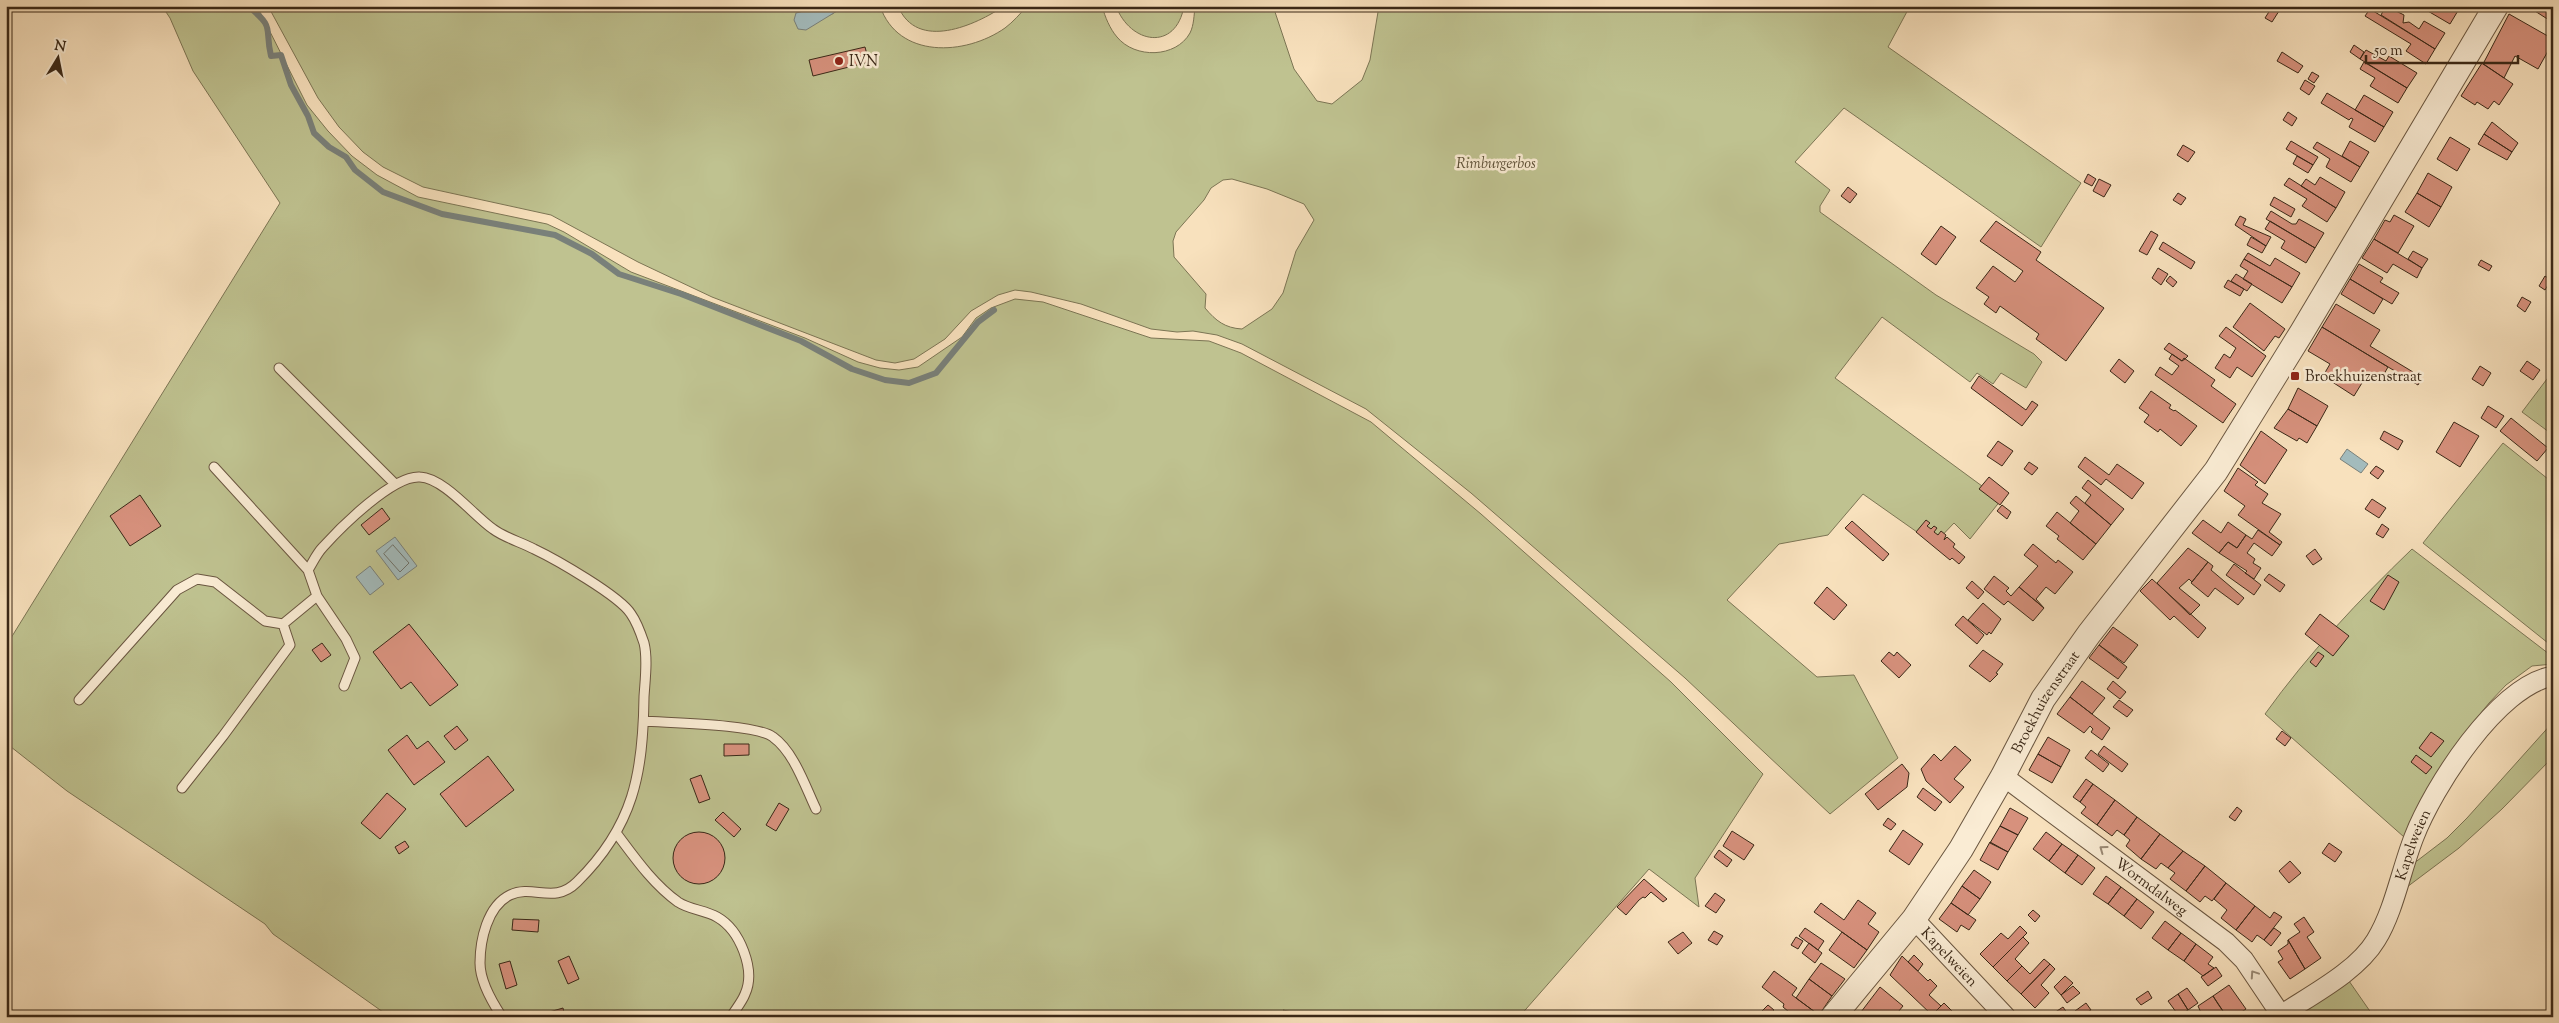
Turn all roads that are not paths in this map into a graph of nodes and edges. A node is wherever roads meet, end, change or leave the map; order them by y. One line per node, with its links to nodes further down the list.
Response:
1 (2496, 6): 12 (street, Broekhuizenstraat)
2 (279, 368): 4 (lane)
3 (214, 467): 5 (lane)
4 (395, 484): 5 (lane); 11 (lane)
5 (308, 570): 6 (lane)
6 (317, 596): 7 (lane); 9 (lane)
7 (282, 624): 10 (lane); 13 (lane)
8 (2553, 676): 17 (street, Kapelweien)
9 (344, 686)
10 (79, 700)
11 (644, 721): 14 (lane); 15 (lane)
12 (2003, 776): 16 (street, Broekhuizenstraat); 17 (street, Wormdalweg, one-way to 12)
13 (182, 788)
14 (816, 808)
15 (617, 834): 18 (lane); 19 (lane)
16 (1914, 919): 20 (street, Broekhuizenstraat); 21 (street, Kapelweien)
17 (2280, 1016)
18 (502, 1017)
19 (731, 1017)
20 (1833, 1017)
21 (2006, 1017)

